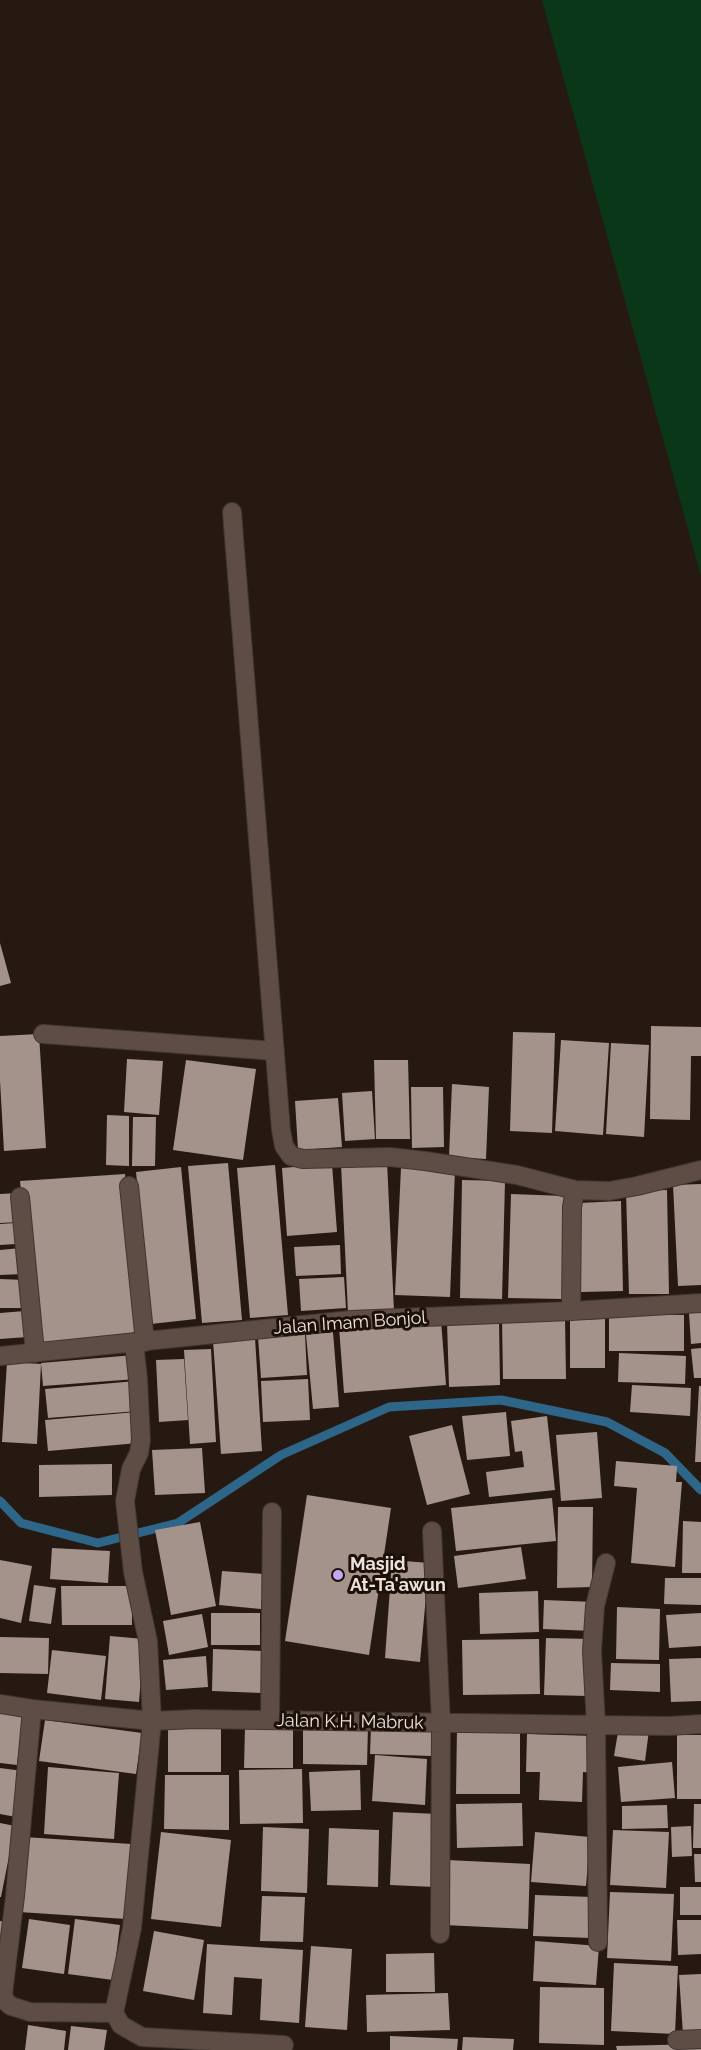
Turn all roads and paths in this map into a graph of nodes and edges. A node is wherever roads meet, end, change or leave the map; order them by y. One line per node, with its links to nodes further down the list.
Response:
1 (232, 512): 3 (street)
2 (43, 1034): 3 (street)
3 (275, 1051): 6 (street)
4 (701, 1170): 6 (street)
5 (129, 1186): 10 (street)
6 (575, 1190): 9 (street)
7 (20, 1197): 11 (street)
8 (701, 1303): 9 (street, Jalan Imam Bonjol)
9 (571, 1311): 10 (street, Jalan Imam Bonjol)
10 (140, 1342): 11 (street, Jalan Imam Bonjol); 19 (street)
11 (35, 1353): 12 (street, Jalan Imam Bonjol)
12 (0, 1356)
13 (272, 1512): 18 (street)
14 (432, 1531): 20 (street)
15 (606, 1563): 22 (street)
16 (0, 1704): 17 (street, Jalan K.H. Mabruk)
17 (32, 1709): 19 (street, Jalan K.H. Mabruk); 25 (street)
18 (270, 1720): 19 (street, Jalan K.H. Mabruk); 20 (street, Jalan K.H. Mabruk)
19 (152, 1721): 25 (street)
20 (441, 1723): 22 (street, Jalan K.H. Mabruk); 23 (street)
21 (701, 1724): 22 (street, Jalan K.H. Mabruk)
22 (596, 1725): 24 (street)
23 (440, 1934)
24 (598, 1942)
25 (114, 2013): 28 (street)
26 (701, 2038): 27 (street)
27 (677, 2040)
28 (284, 2045)

